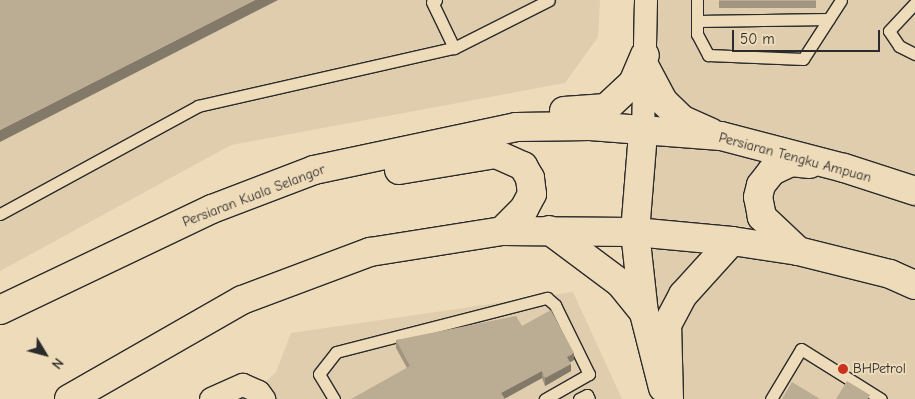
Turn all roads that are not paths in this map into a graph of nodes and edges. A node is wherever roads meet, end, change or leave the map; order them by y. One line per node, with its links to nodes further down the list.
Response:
1 (436, 0): 10 (lane)
2 (549, 0): 6 (lane)
3 (646, 0): 12 (street)
4 (696, 0): 9 (lane)
5 (842, 0): 8 (lane)
6 (531, 4): 10 (lane)
7 (915, 4): 11 (lane)
8 (829, 19): 9 (lane); 9 (lane)
9 (697, 21)
10 (454, 48): 19 (lane)
11 (915, 54)
12 (645, 61): 13 (main road); 14 (street); 15 (main road)
13 (516, 127): 14 (main road, Persiaran Kuala Selangor); 17 (main road, Persiaran Kuala Selangor)
14 (643, 133): 15 (main road, Persiaran Tengku Ampuan); 22 (main road)
15 (720, 136): 16 (main road, Persiaran Tengku Ampuan)
16 (844, 168): 18 (main road, Persiaran Tengku Ampuan); 24 (main road)
17 (314, 170): 21 (main road); 26 (main road, Persiaran Kuala Selangor)
18 (915, 191)
19 (0, 214)
20 (550, 230): 21 (main road); 22 (main road); 27 (main road)
21 (502, 231): 29 (main road)
22 (635, 232): 23 (main road); 27 (main road)
23 (732, 241): 24 (main road); 35 (main road)
24 (798, 251): 25 (main road)
25 (915, 285)
26 (0, 310)
27 (644, 313): 35 (main road)
28 (261, 395): 30 (street)
29 (69, 399)
30 (211, 399)
31 (334, 399): 32 (lane)
32 (545, 399)
33 (579, 399): 34 (lane)
34 (589, 399)
35 (668, 399)
36 (771, 399): 37 (lane)
37 (881, 399)

